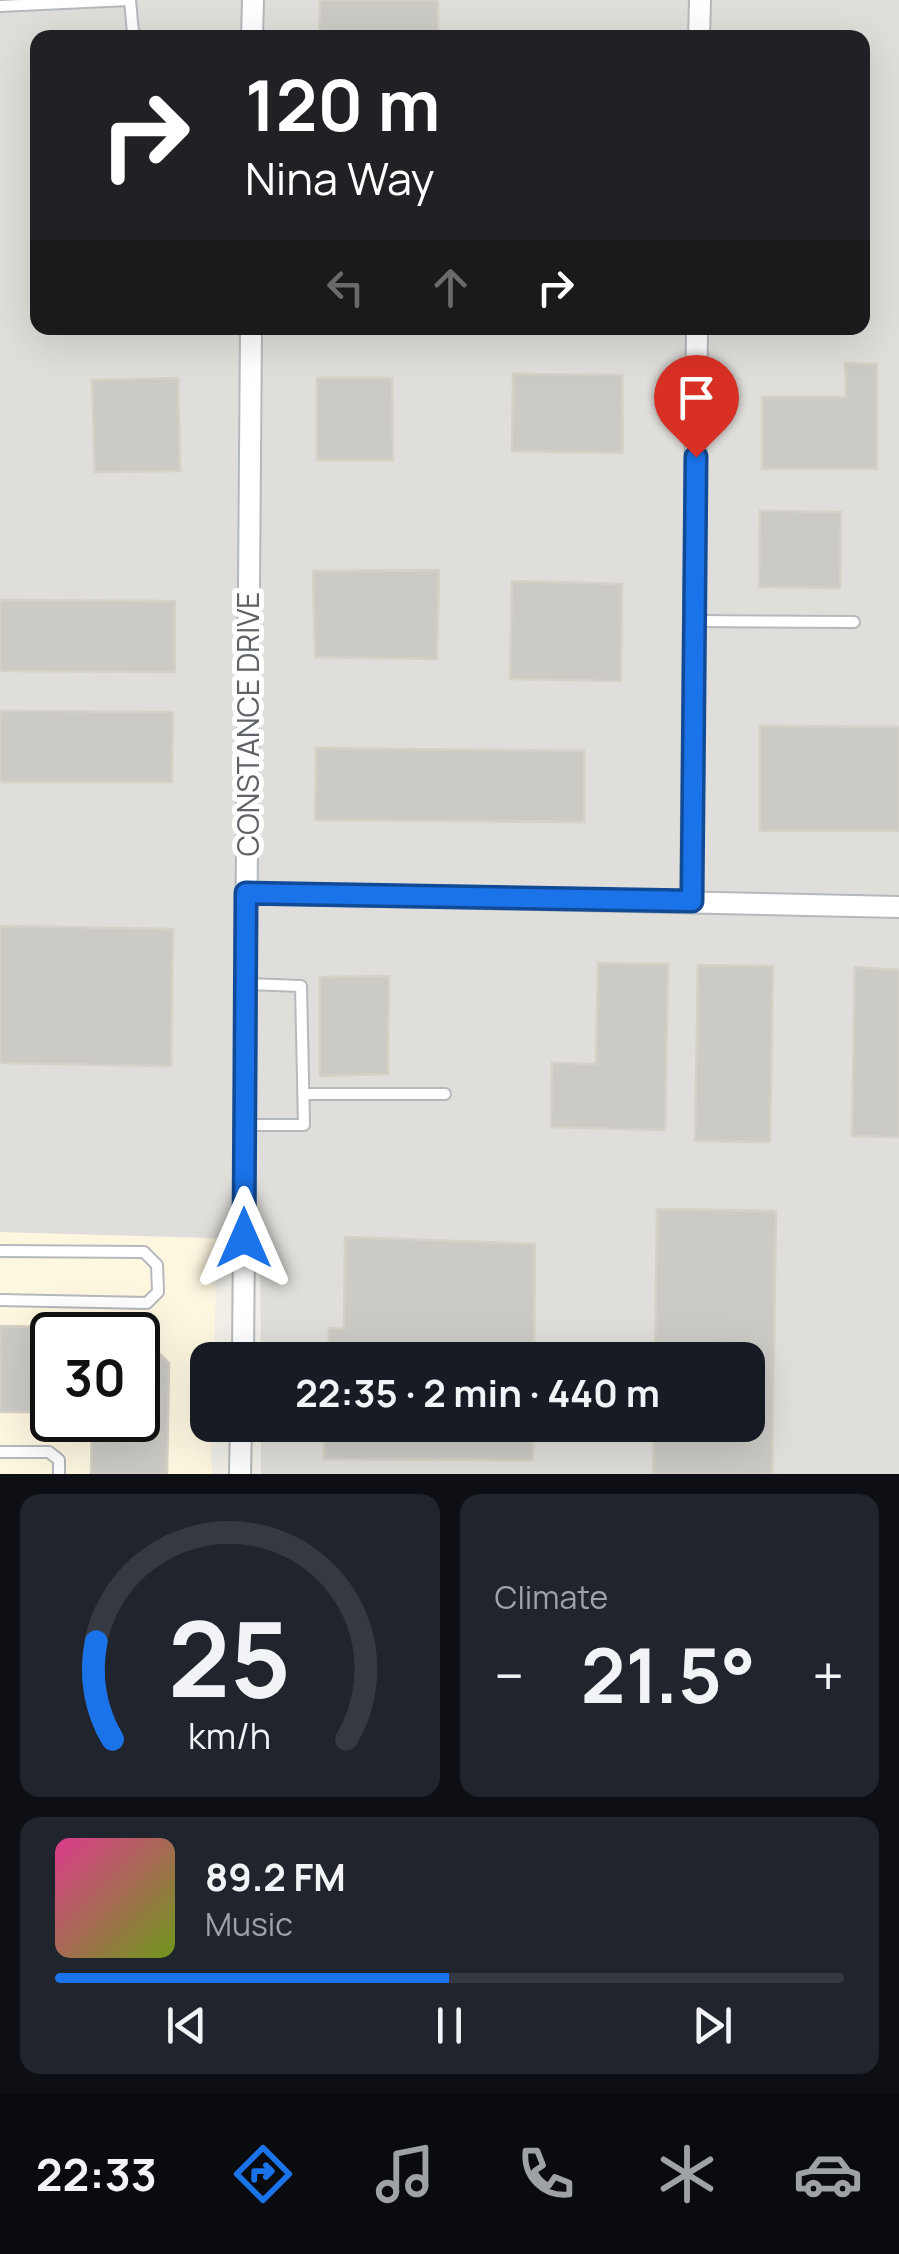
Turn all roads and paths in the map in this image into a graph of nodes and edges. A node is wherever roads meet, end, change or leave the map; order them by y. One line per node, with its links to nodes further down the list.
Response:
1 (129, 0): 4 (lane); 5 (lane)
2 (252, 0): 6 (street)
3 (700, 0): 7 (street)
4 (0, 6)
5 (134, 30)
6 (252, 30)
7 (699, 30)
8 (251, 335): 12 (street, CONSTANCE DRIVE)
9 (696, 335): 10 (street)
10 (694, 622): 11 (lane); 13 (street)
11 (854, 622)
12 (246, 893): 13 (street); 15 (street, CONSTANCE DRIVE)
13 (692, 901): 14 (street)
14 (899, 906)
15 (246, 984): 16 (lane); 18 (street, CONSTANCE DRIVE)
16 (303, 1094): 17 (lane); 18 (lane)
17 (446, 1094)
18 (245, 1126): 21 (street, CONSTANCE DRIVE)
19 (0, 1251): 20 (lane)
20 (0, 1300)
21 (243, 1342)
22 (241, 1442): 25 (street)
23 (0, 1452): 24 (lane)
24 (59, 1474)
25 (240, 1474)

